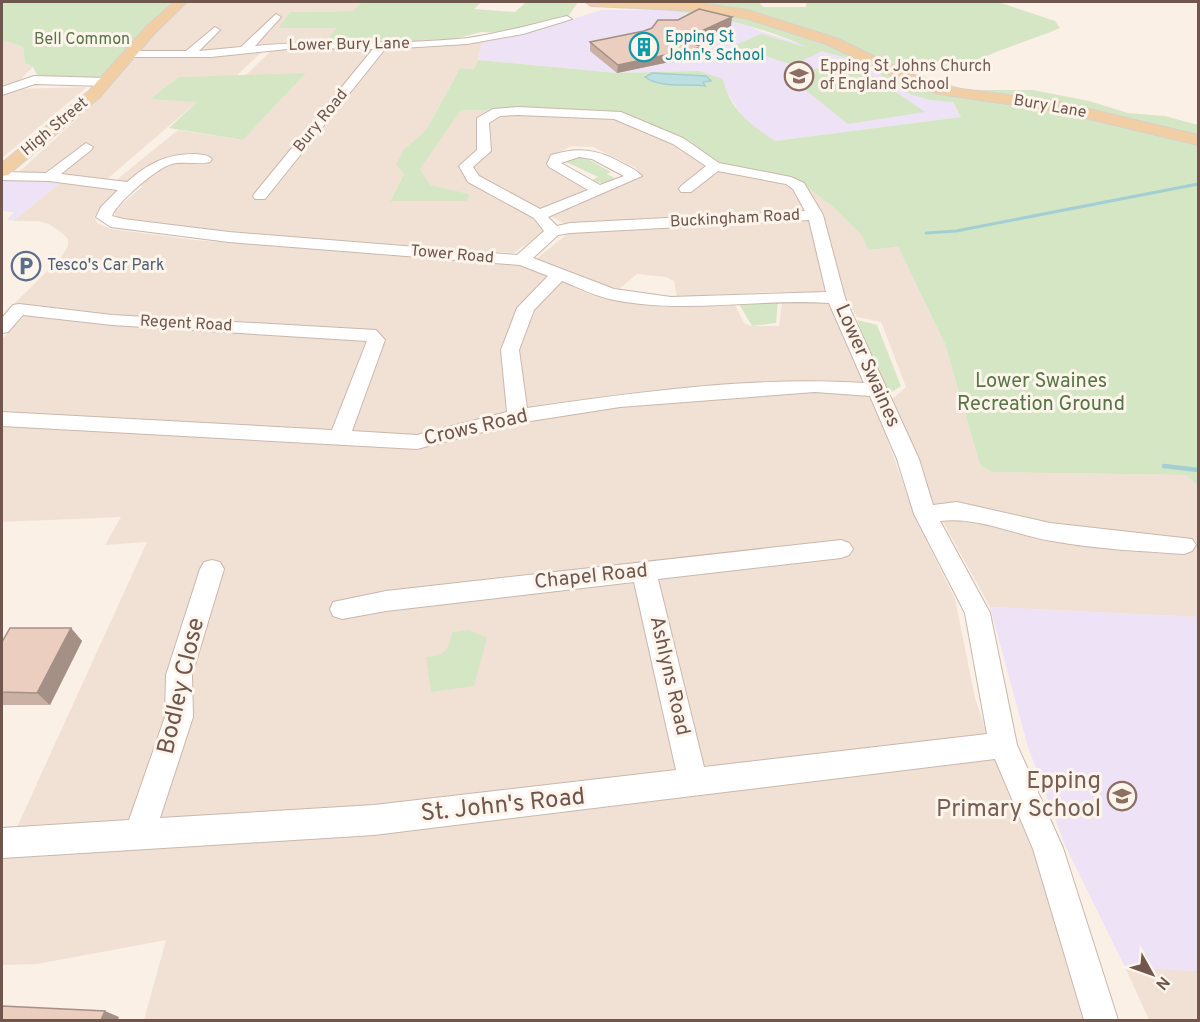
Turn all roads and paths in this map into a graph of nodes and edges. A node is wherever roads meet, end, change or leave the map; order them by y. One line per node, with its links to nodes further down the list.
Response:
1 (181, 2): 8 (main road, High Street)
2 (591, 2): 12 (main road, Bury Lane)
3 (276, 17): 7 (street)
4 (567, 19): 6 (street, Lower Bury Lane)
5 (215, 30): 9 (street)
6 (382, 46): 7 (street, Lower Bury Lane); 22 (street, Bury Road)
7 (246, 49): 9 (street, Lower Bury Lane)
8 (129, 54): 9 (street, Lower Bury Lane); 10 (main road, High Street)
9 (189, 54)
10 (106, 82): 11 (street); 16 (main road, High Street)
11 (2, 91)
12 (1198, 140)
13 (86, 147): 18 (street)
14 (205, 159): 19 (street, Tower Road)
15 (715, 166): 20 (street); 23 (street, Buckingham Road); 24 (street, Buckingham Road)
16 (2, 171)
17 (2, 176): 18 (street)
18 (49, 177): 19 (street)
19 (130, 187): 26 (street, Tower Road)
20 (686, 189)
21 (600, 191): 21 (street); 23 (street)
22 (260, 196)
23 (539, 215): 25 (street, Buckingham Road)
24 (815, 215): 25 (street, Buckingham Road); 28 (street, Lower Swaines)
25 (553, 232): 26 (street)
26 (521, 260): 27 (street, Tower Road)
27 (559, 274): 28 (street, Tower Road); 31 (street)
28 (836, 298): 30 (street, Lower Swaines)
29 (2, 328): 33 (street, Regent Road)
30 (878, 390): 31 (street, Crows Road); 34 (street, Lower Swaines)
31 (518, 416): 33 (street, Crows Road)
32 (2, 419): 33 (street, Crows Road)
33 (339, 438)
34 (925, 514): 35 (street); 40 (street, Lower Swaines)
35 (1184, 544)
36 (841, 549): 38 (street, Chapel Road)
37 (212, 569): 42 (street, Bodley Close)
38 (644, 572): 39 (street, Chapel Road); 41 (street, Ashlyns Road)
39 (342, 609)
40 (1003, 745): 41 (street, St. John's Road); 44 (street, Lower Swaines)
41 (693, 780): 42 (street, St. John's Road)
42 (139, 836): 43 (street, St. John's Road)
43 (2, 843)
44 (1101, 1020)

